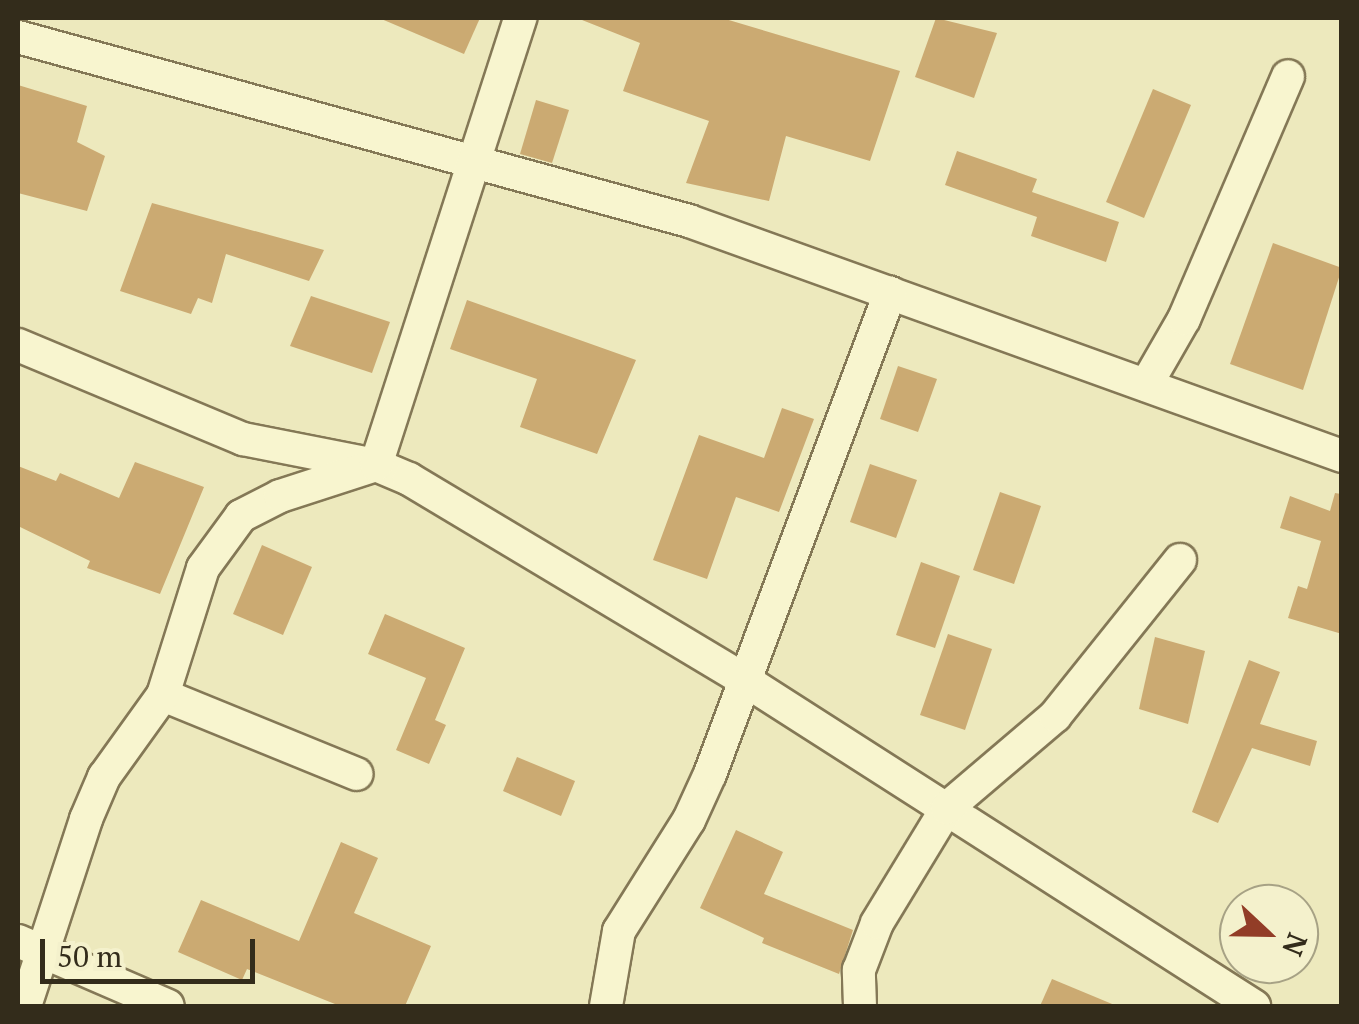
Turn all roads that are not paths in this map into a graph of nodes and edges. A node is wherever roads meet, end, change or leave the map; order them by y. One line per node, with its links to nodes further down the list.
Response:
1 (520, 18): 4 (street)
2 (18, 37): 4 (street)
3 (1288, 76): 7 (street)
4 (471, 159): 5 (street); 9 (street)
5 (890, 293): 7 (street); 11 (street)
6 (18, 345): 9 (street)
7 (1146, 385): 8 (street)
8 (1342, 456)
9 (376, 465): 11 (street); 12 (street)
10 (1180, 560): 14 (street)
11 (743, 679): 14 (street); 19 (street)
12 (162, 694): 13 (street); 15 (street)
13 (357, 774)
14 (948, 808): 16 (street); 20 (street)
15 (31, 947): 17 (street); 18 (street)
16 (1245, 1004)
17 (24, 1006)
18 (168, 1006)
19 (606, 1006)
20 (860, 1006)

